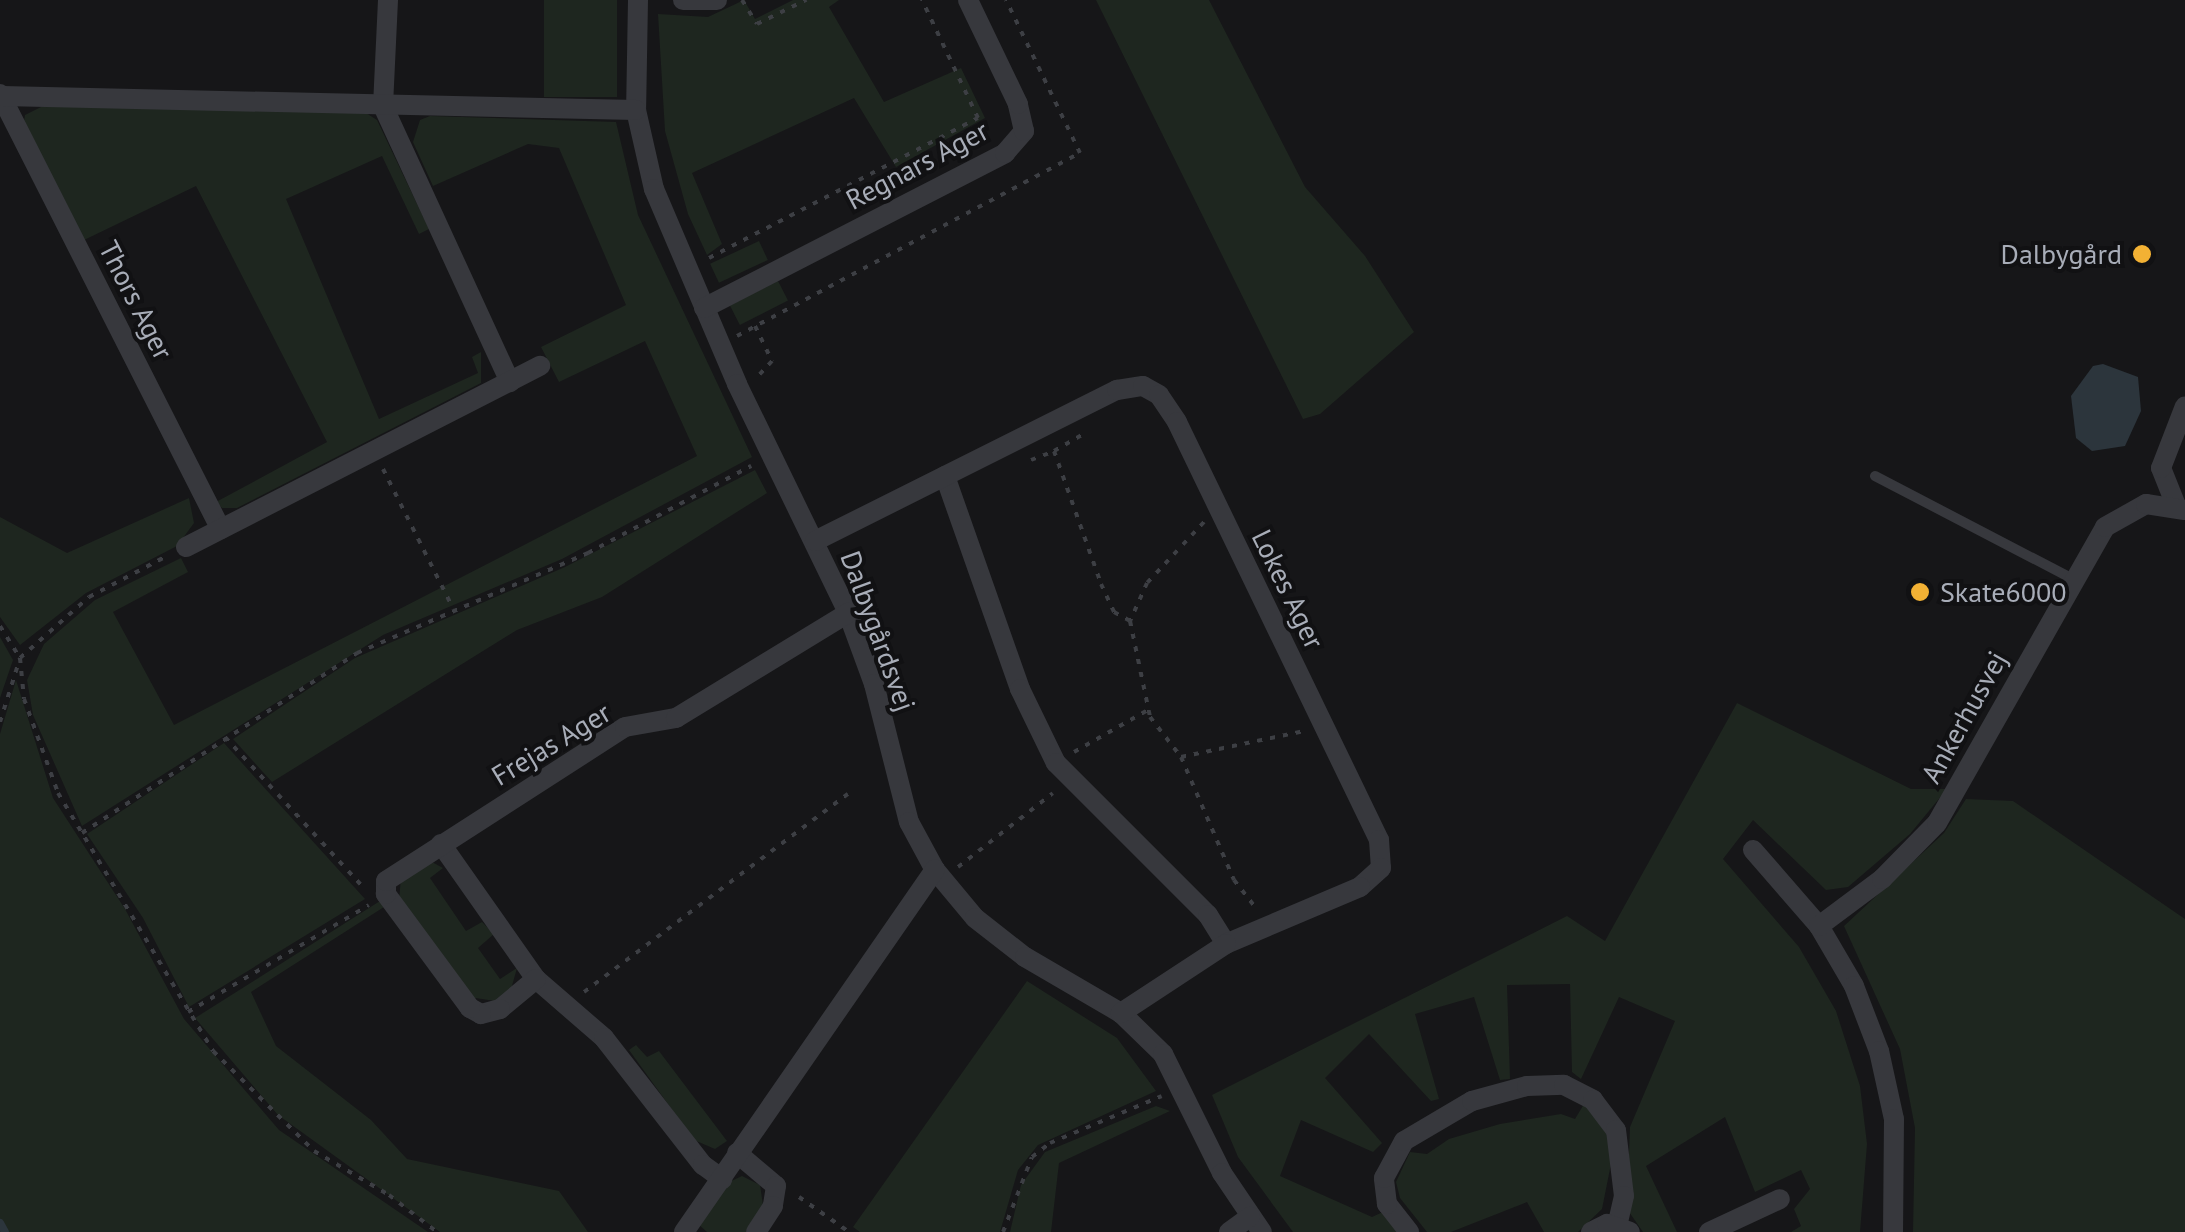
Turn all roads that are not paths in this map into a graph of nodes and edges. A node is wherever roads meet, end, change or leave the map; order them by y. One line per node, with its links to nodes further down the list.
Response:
1 (388, 0): 7 (street)
2 (638, 0): 8 (street, Dalbygårdsvej)
3 (683, 0): 4 (street)
4 (717, 0)
5 (968, 0): 9 (street, Regnars Ager)
6 (1, 95): 7 (street, Thors Ager); 16 (street, Thors Ager)
7 (384, 106): 8 (street, Thors Ager); 11 (street)
8 (636, 110): 9 (street, Dalbygårdsvej)
9 (704, 308): 17 (street, Dalbygårdsvej)
10 (540, 366): 11 (street)
11 (510, 382): 16 (street)
12 (2185, 406): 15 (street)
13 (944, 476): 17 (street, Lokes Ager); 25 (street); 25 (street, Lokes Ager)
14 (1875, 476): 19 (lane)
15 (2181, 509): 19 (street, Ankerhusvej)
16 (221, 529): 18 (street)
17 (815, 541): 20 (street, Dalbygårdsvej)
18 (186, 547)
19 (2072, 578): 24 (street, Ankerhusvej)
20 (848, 613): 21 (street, Frejas Ager); 23 (street, Dalbygårdsvej)
21 (441, 844): 26 (street); 26 (street, Frejas Ager)
22 (1753, 850): 24 (street)
23 (938, 874): 27 (street, Dalbygårdsvej); 28 (street)
24 (1819, 926): 39 (street)
25 (1226, 944): 27 (street, Lokes Ager)
26 (536, 979): 29 (street)
27 (1121, 1013): 31 (street, Dalbygårdsvej)
28 (737, 1153): 29 (street); 34 (street)
29 (722, 1179): 33 (street)
30 (1780, 1199): 38 (street)
31 (1256, 1224): 35 (street)
32 (1623, 1229): 36 (street); 37 (street)
33 (684, 1232)
34 (756, 1232)
35 (1229, 1232)
36 (1409, 1232)
37 (1591, 1232)
38 (1709, 1232)
39 (1893, 1232)

